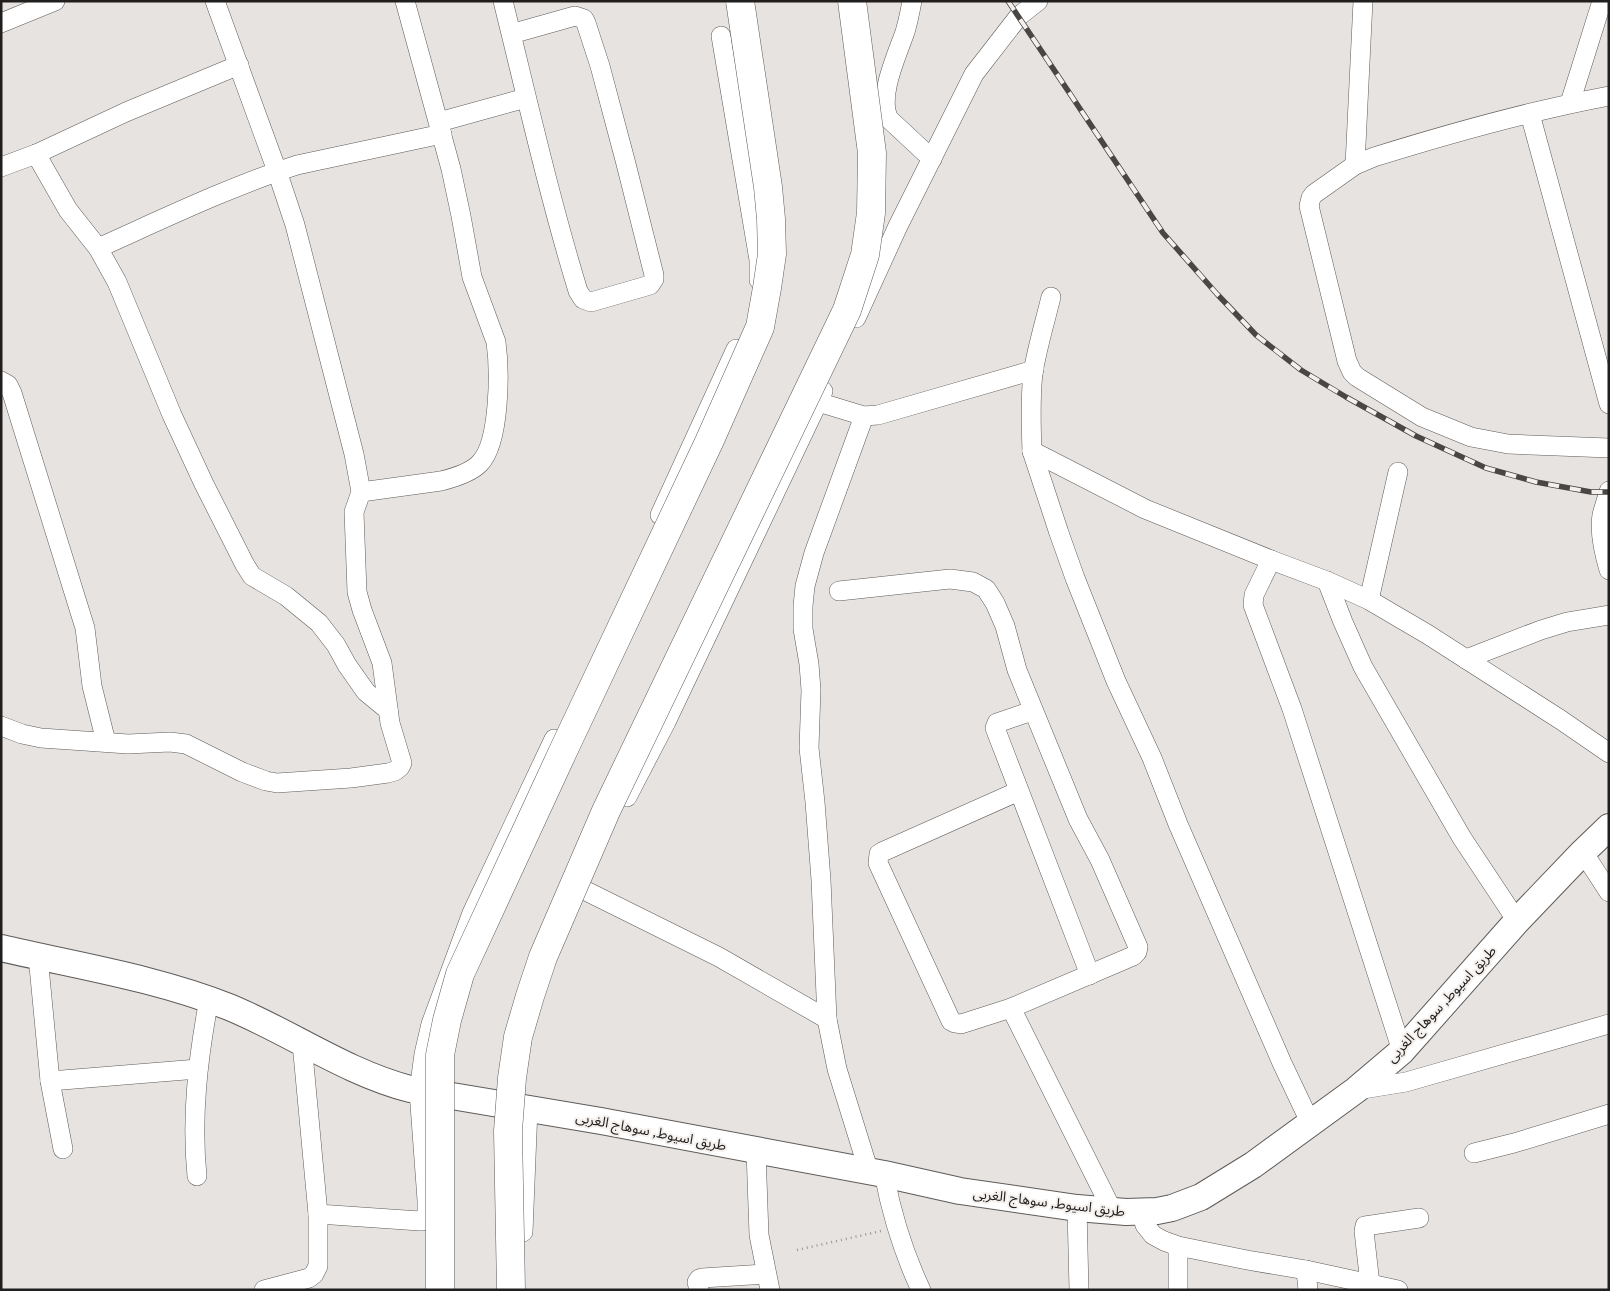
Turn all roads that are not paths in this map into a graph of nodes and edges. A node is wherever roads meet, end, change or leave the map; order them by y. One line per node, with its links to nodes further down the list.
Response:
1 (55, 1): 11 (street)
2 (215, 1): 14 (street)
3 (406, 1): 19 (street)
4 (503, 1): 12 (street)
5 (740, 1): 86 (highway, bridge)
6 (852, 1): 87 (highway, bridge)
7 (912, 1): 21 (street)
8 (1038, 1): 21 (street)
9 (1363, 1): 22 (street)
10 (1602, 1): 17 (street)
11 (1, 23)
12 (511, 34): 16 (street); 16 (street)
13 (721, 36): 67 (street)
14 (239, 65): 20 (street); 24 (street)
15 (1609, 96): 17 (street)
16 (526, 98): 19 (street)
17 (1570, 104): 18 (street)
18 (1530, 114): 22 (street); 30 (street)
19 (440, 128): 24 (street); 36 (street)
20 (36, 154): 23 (street); 25 (street)
21 (932, 159): 29 (street)
22 (1355, 165): 32 (street)
23 (1, 166)
24 (277, 171): 25 (street); 36 (street)
25 (98, 248): 44 (street)
26 (1051, 297): 27 (street)
27 (1034, 370): 31 (street); 33 (street)
28 (1, 381): 47 (street)
29 (818, 402): 31 (street); 53 (street)
30 (1609, 404)
31 (864, 416): 60 (street)
32 (1609, 448)
33 (1032, 451): 37 (street); 70 (street)
34 (1398, 472): 41 (street)
35 (1609, 491): 38 (street)
36 (361, 492): 44 (street)
37 (1271, 560): 39 (street); 63 (street)
38 (1609, 570)
39 (1327, 581): 41 (street); 54 (street)
40 (839, 591): 45 (street)
41 (1369, 600): 43 (street)
42 (1609, 616): 43 (street)
43 (1466, 658): 48 (street)
44 (388, 710): 47 (street)
45 (1032, 711): 49 (street); 57 (street)
46 (1, 726): 47 (street)
47 (106, 742)
48 (1609, 753)
49 (1019, 791): 57 (street); 59 (street)
50 (1609, 827): 51 (main road, طريق اسيوط, سوهاج الغربى)
51 (1583, 852): 52 (street); 54 (main road, طريق اسيوط, سوهاج الغربى)
52 (1608, 889)
53 (584, 890): 60 (street); 68 (street)
54 (1517, 921): 63 (main road, طريق اسيوط, سوهاج الغربى)
55 (1, 948): 56 (main road, طريق اسيوط, سوهاج الغربى)
56 (38, 956): 58 (main road, طريق اسيوط, سوهاج الغربى); 65 (street)
57 (1090, 975): 59 (street)
58 (209, 999): 62 (main road, طريق اسيوط, سوهاج الغربى); 64 (street)
59 (1011, 1008): 77 (street)
60 (827, 1019): 74 (street)
61 (1609, 1024): 66 (street)
62 (302, 1044): 67 (main road, طريق اسيوط, سوهاج الغربى); 79 (street)
63 (1402, 1051): 66 (main road, طريق اسيوط, سوهاج الغربى)
64 (198, 1068): 65 (street); 75 (street)
65 (50, 1081): 71 (street)
66 (1356, 1090): 70 (main road, طريق اسيوط, سوهاج الغربى)
67 (432, 1092): 68 (main road, طريق اسيوط, سوهاج الغربى); 79 (street)
68 (515, 1106): 72 (main road, طريق اسيوط, سوهاج الغربى); 88 (street)
69 (1609, 1114): 73 (street)
70 (1310, 1122): 78 (main road, طريق اسيوط, سوهاج الغربى)
71 (63, 1149)
72 (756, 1151): 74 (main road, طريق اسيوط, سوهاج الغربى); 83 (street)
73 (1474, 1153)
74 (877, 1173): 76 (main road, طريق اسيوط, سوهاج الغربى); 90 (street)
75 (198, 1176)
76 (1077, 1208): 77 (main road, طريق اسيوط, سوهاج الغربى); 91 (street)
77 (1113, 1212): 78 (main road, طريق اسيوط, سوهاج الغربى)
78 (1141, 1212): 81 (street)
79 (318, 1214): 85 (street)
80 (1419, 1218): 84 (street)
81 (1178, 1246): 82 (street); 92 (street)
82 (1306, 1270): 84 (street); 93 (street)
83 (768, 1282): 89 (street)
84 (1370, 1284): 94 (street)
85 (264, 1290)
86 (440, 1290)
87 (511, 1290)
88 (524, 1290)
89 (698, 1290)
90 (921, 1290)
91 (1079, 1290)
92 (1178, 1290)
93 (1308, 1290)
94 (1398, 1290)

